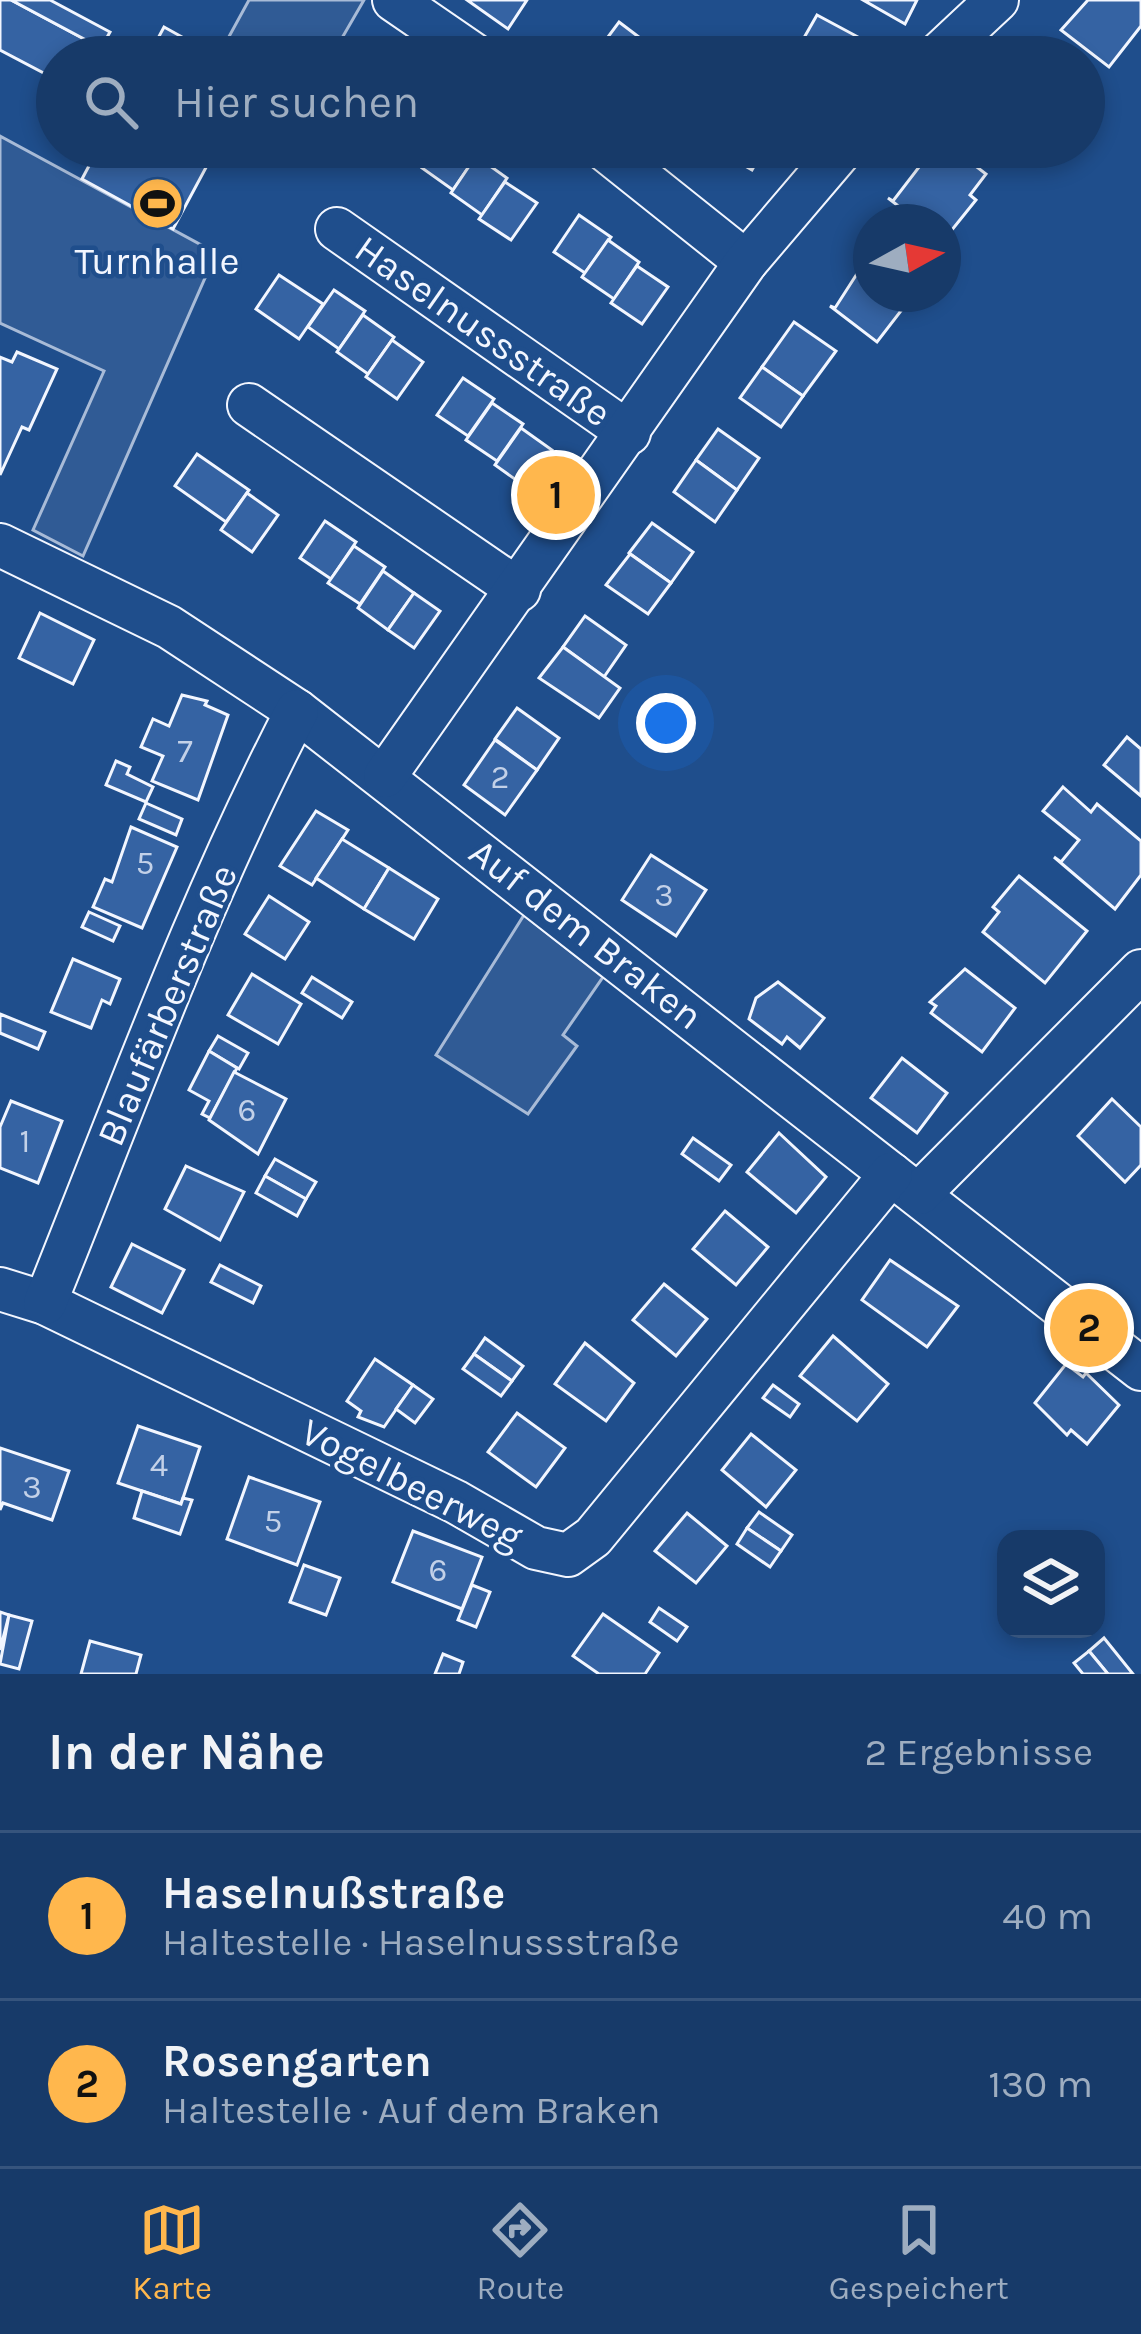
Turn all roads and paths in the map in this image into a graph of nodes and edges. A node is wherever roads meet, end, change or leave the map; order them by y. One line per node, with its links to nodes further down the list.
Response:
1 (394, 0): 3 (street)
2 (997, 0): 4 (street)
3 (446, 36)
4 (958, 36)
5 (628, 168): 8 (street)
6 (826, 168): 8 (street, Haselnussstraße)
7 (337, 229): 10 (street, Haselnussstraße)
8 (746, 262): 10 (street, Haselnussstraße)
9 (248, 405): 12 (street)
10 (629, 433): 12 (street, Haselnussstraße)
11 (0, 545): 13 (street, Auf dem Braken)
12 (519, 590): 14 (street, Haselnussstraße)
13 (297, 711): 14 (street, Auf dem Braken); 18 (street, Blaufärberstraße)
14 (385, 776): 16 (street, Auf dem Braken)
15 (1141, 971): 16 (street, Vogelbeerweg)
16 (906, 1184): 18 (street, Vogelbeerweg); 19 (street, Auf dem Braken)
17 (0, 1289): 18 (street, Vogelbeerweg)
18 (45, 1303)
19 (1141, 1369)

